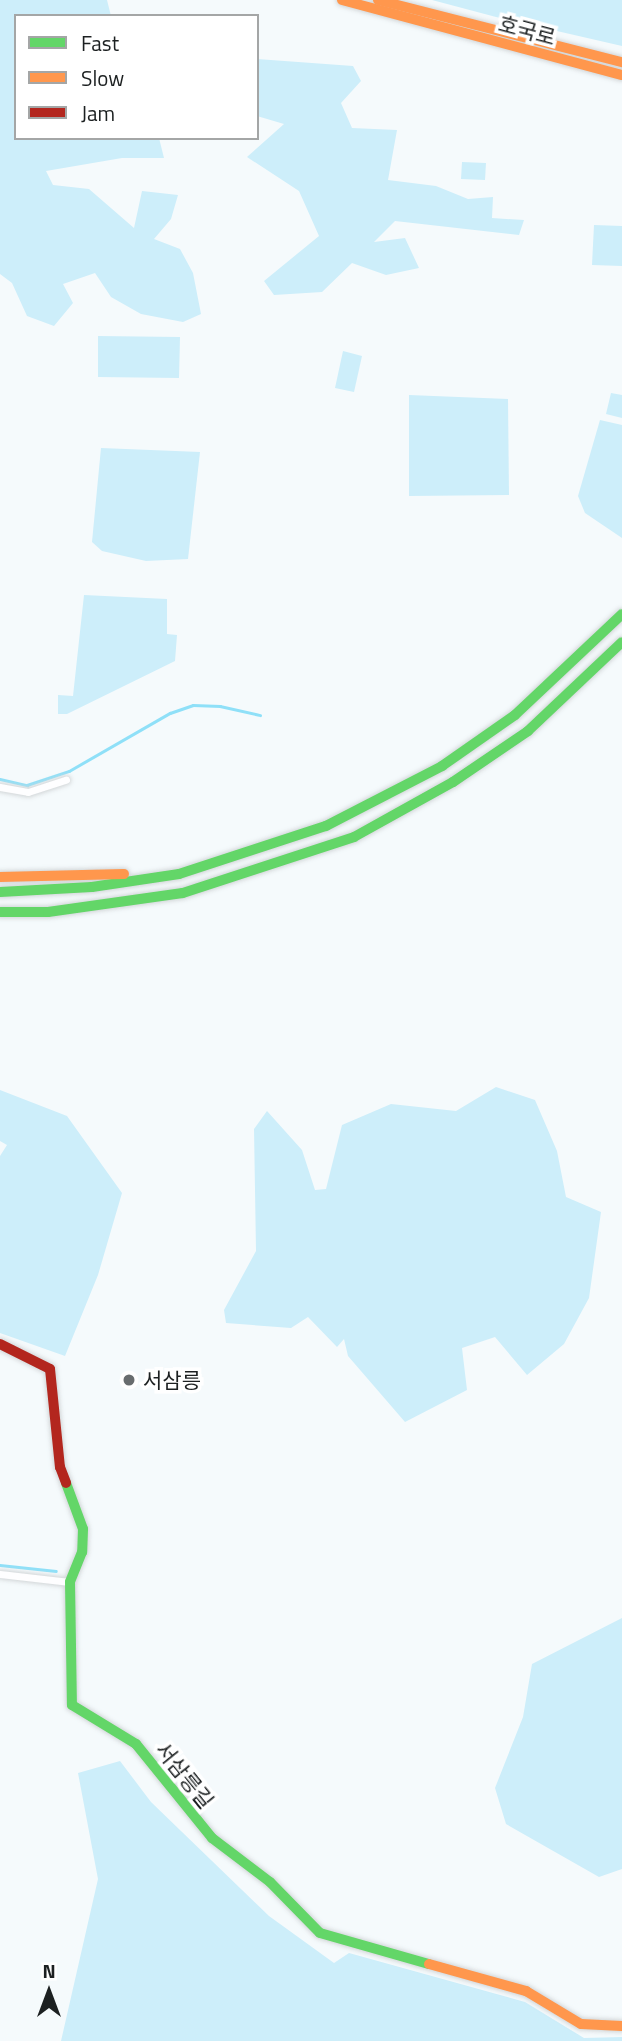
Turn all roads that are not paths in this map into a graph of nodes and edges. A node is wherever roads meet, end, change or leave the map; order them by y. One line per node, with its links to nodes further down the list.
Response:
1 (342, 0): 4 (main road, 호국로)
2 (378, 0): 3 (main road, 호국로)
3 (622, 62)
4 (622, 75)
5 (622, 614): 9 (main road)
6 (622, 642): 12 (main road)
7 (66, 780): 8 (street)
8 (0, 787)
9 (345, 817): 10 (main road); 11 (main road)
10 (0, 877)
11 (0, 892)
12 (0, 912)
13 (0, 1344): 15 (main road, 서삼릉길)
14 (0, 1574): 15 (street)
15 (70, 1582): 16 (main road, 서삼릉길)
16 (622, 2026)

